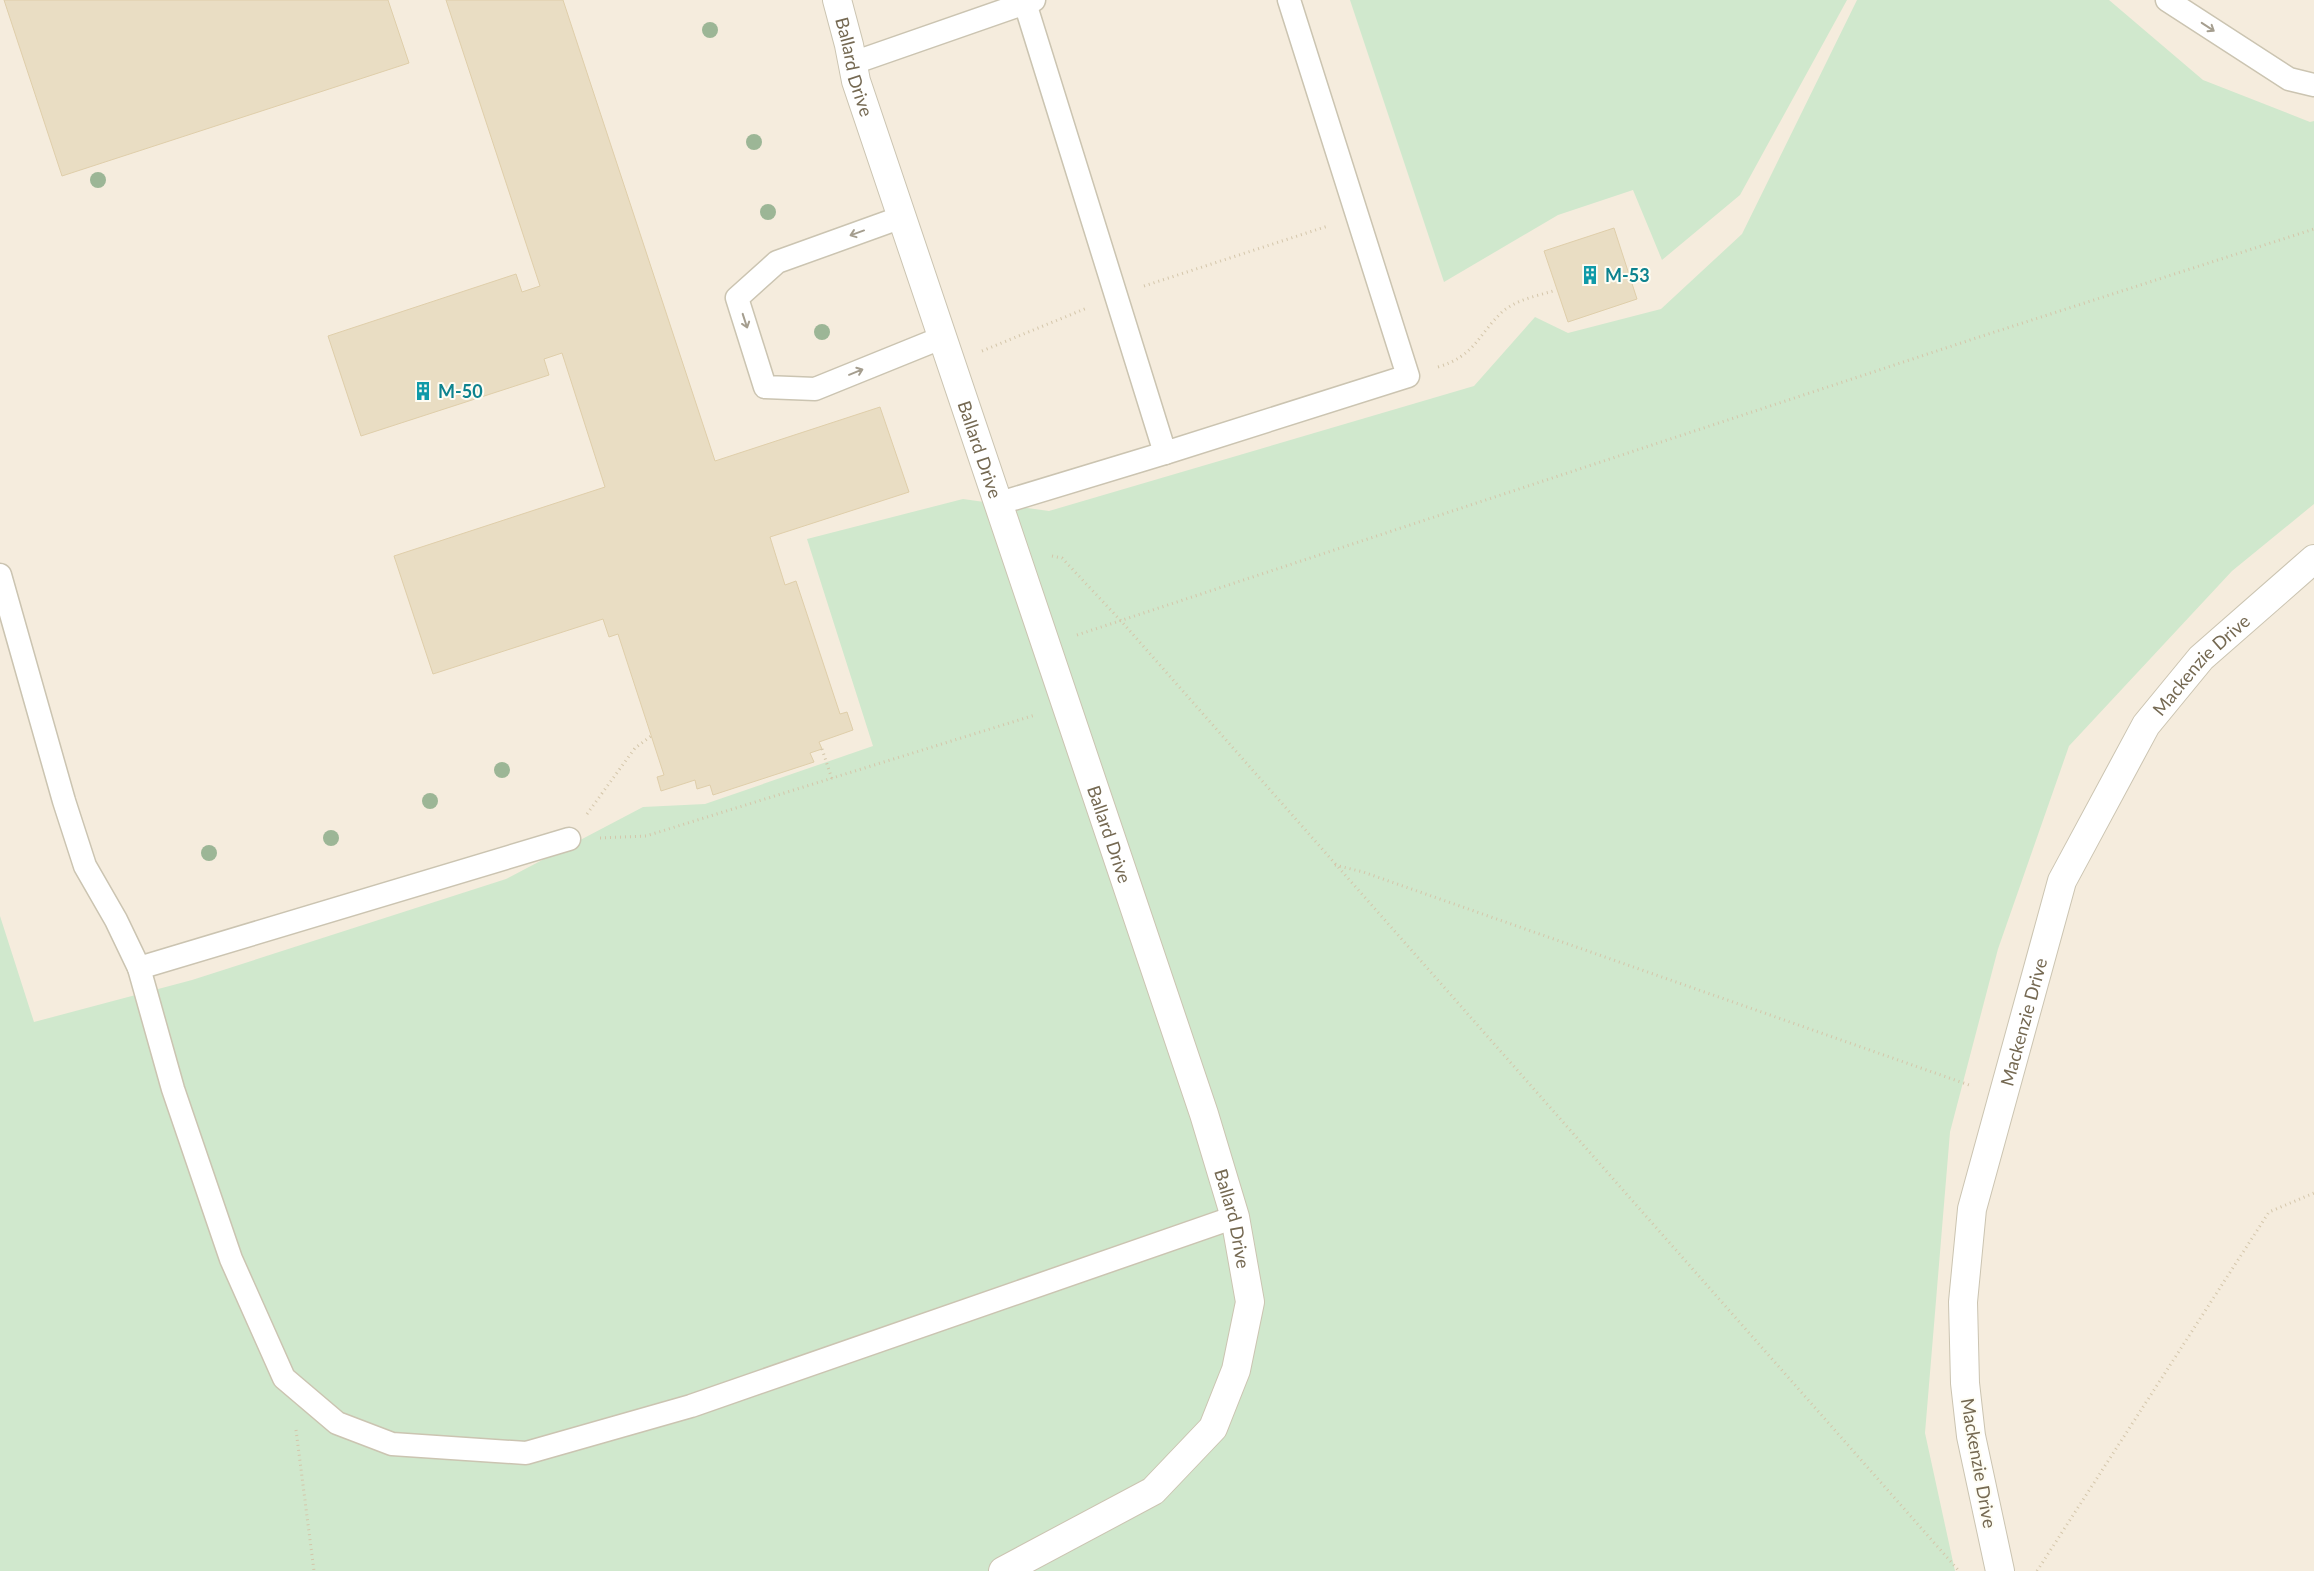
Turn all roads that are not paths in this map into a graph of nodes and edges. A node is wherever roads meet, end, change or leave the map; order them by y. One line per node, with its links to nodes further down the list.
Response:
1 (837, 0): 5 (street, Ballard Drive)
2 (1289, 0): 9 (lane)
3 (2167, 0): 6 (lane, one-way to 6)
4 (1029, 2): 5 (lane); 9 (lane)
5 (853, 63): 7 (street, Ballard Drive)
6 (2314, 85)
7 (902, 217): 8 (street, Ballard Drive); 8 (lane, one-way to 8)
8 (941, 338): 10 (street, Ballard Drive)
9 (1166, 453): 10 (lane)
10 (1000, 503): 15 (street, Ballard Drive)
11 (2314, 559): 17 (street, Mackenzie Drive)
12 (0, 575): 14 (lane)
13 (569, 839): 14 (lane)
14 (139, 968): 15 (lane)
15 (1235, 1217): 16 (street, Ballard Drive)
16 (1003, 1571)
17 (2000, 1571)

